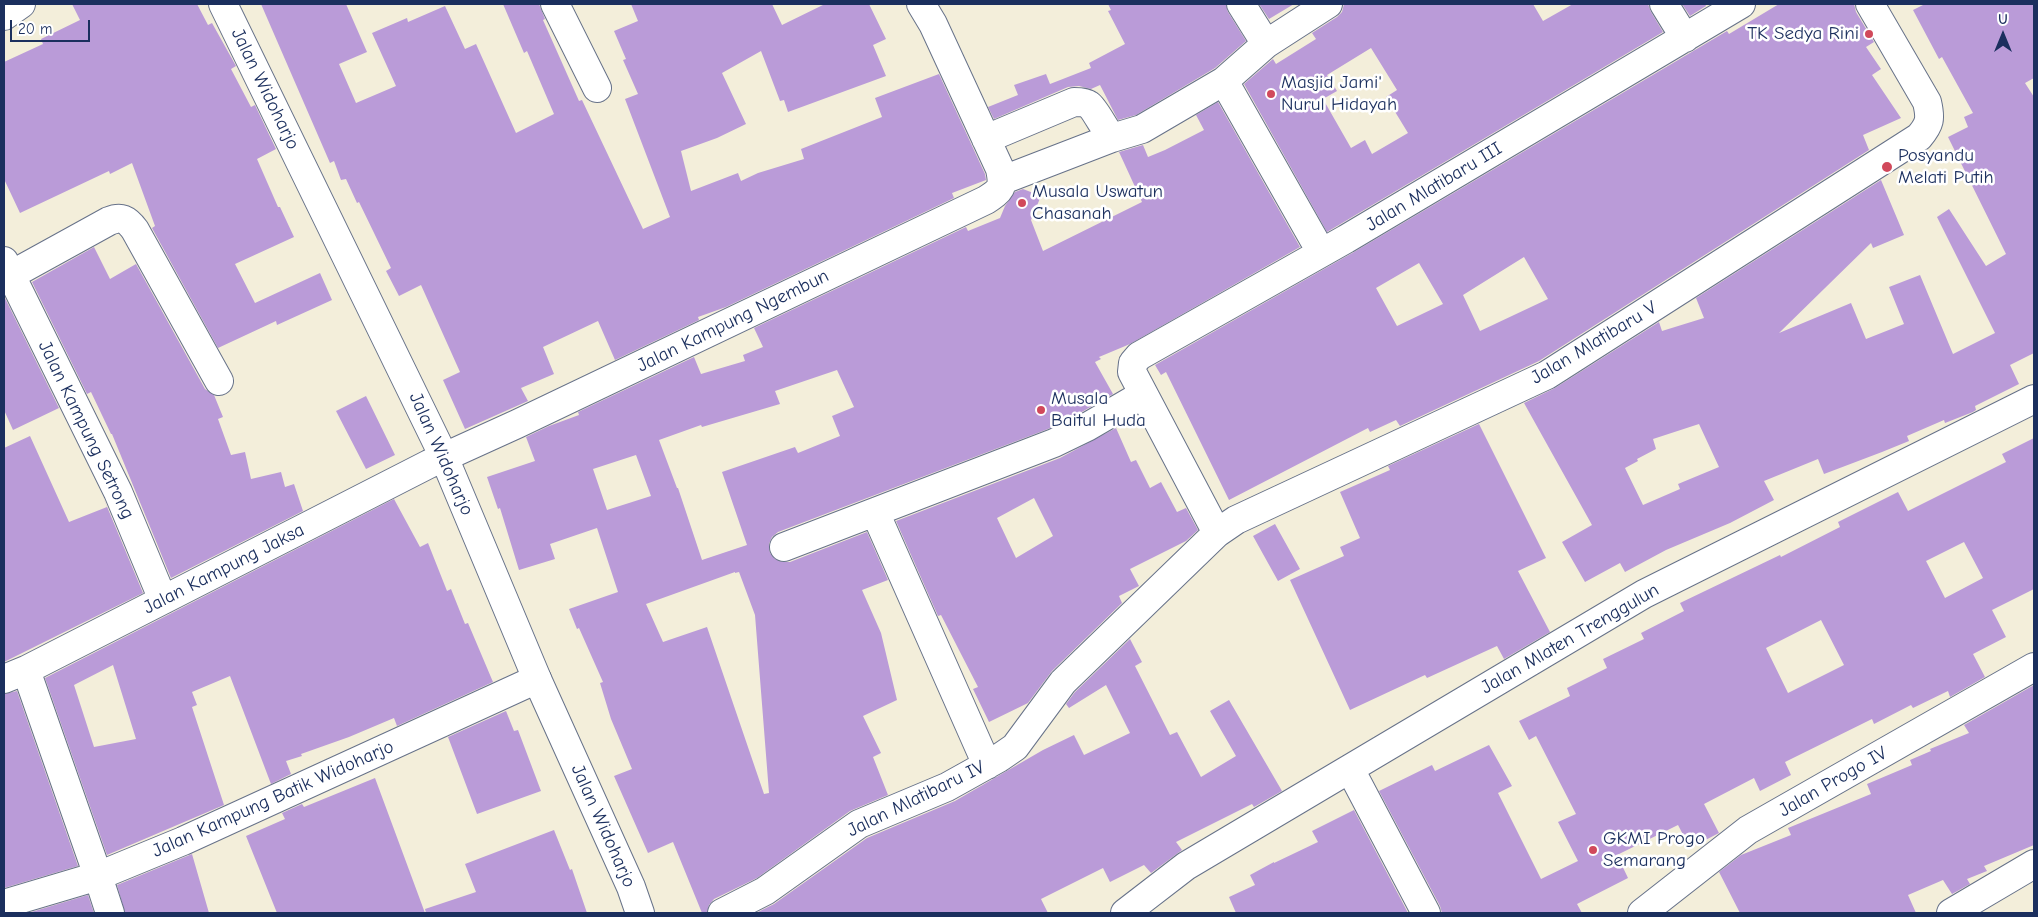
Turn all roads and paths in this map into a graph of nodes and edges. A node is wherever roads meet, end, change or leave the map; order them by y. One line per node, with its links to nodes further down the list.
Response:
1 (21, 4): 10 (main road)
2 (223, 4): 23 (main road, Jalan Widoharjo)
3 (555, 4): 14 (main road)
4 (921, 4): 16 (main road)
5 (1240, 4): 12 (main road)
6 (1328, 4): 12 (main road)
7 (1664, 4): 11 (main road)
8 (1742, 4): 11 (main road, Jalan Mlatibaru III)
9 (1870, 4): 25 (main road, Jalan Mlatibaru V)
10 (4, 16)
11 (1685, 38): 18 (main road, Jalan Mlatibaru III)
12 (1266, 44): 13 (main road)
13 (1224, 82): 15 (main road); 18 (main road)
14 (597, 88)
15 (1112, 138): 16 (main road); 17 (main road)
16 (986, 139): 17 (main road)
17 (1001, 175): 23 (main road, Jalan Kampung Ngembun)
18 (1321, 252): 21 (main road, Jalan Mlatibaru III)
19 (7, 268): 20 (main road); 27 (main road, Jalan Kampung Setrong)
20 (219, 381)
21 (1137, 384): 24 (main road); 25 (main road)
22 (2034, 399): 32 (main road, Jalan Mlaten Trenggulun)
23 (444, 457): 27 (main road, Jalan Kampung Jaksa); 30 (main road, Jalan Widoharjo)
24 (875, 512): 26 (main road); 31 (main road)
25 (1217, 534): 31 (main road, Jalan Mlatibaru IV)
26 (784, 547)
27 (163, 600): 29 (main road, Jalan Kampung Jaksa)
28 (2034, 667): 41 (main road, Jalan Progo IV)
29 (15, 675): 34 (main road)
30 (537, 679): 34 (main road, Jalan Kampung Batik Widoharjo); 37 (main road, Jalan Widoharjo)
31 (987, 764): 38 (main road, Jalan Mlatibaru IV)
32 (1350, 769): 39 (main road, Jalan Mlaten Trenggulun); 40 (main road)
33 (2034, 864): 42 (main road)
34 (98, 876): 35 (main road, Jalan Kampung Batik Widoharjo); 36 (main road)
35 (4, 904)
36 (110, 913)
37 (639, 913)
38 (722, 913)
39 (1125, 913)
40 (1426, 913)
41 (1642, 913)
42 (1951, 913)

